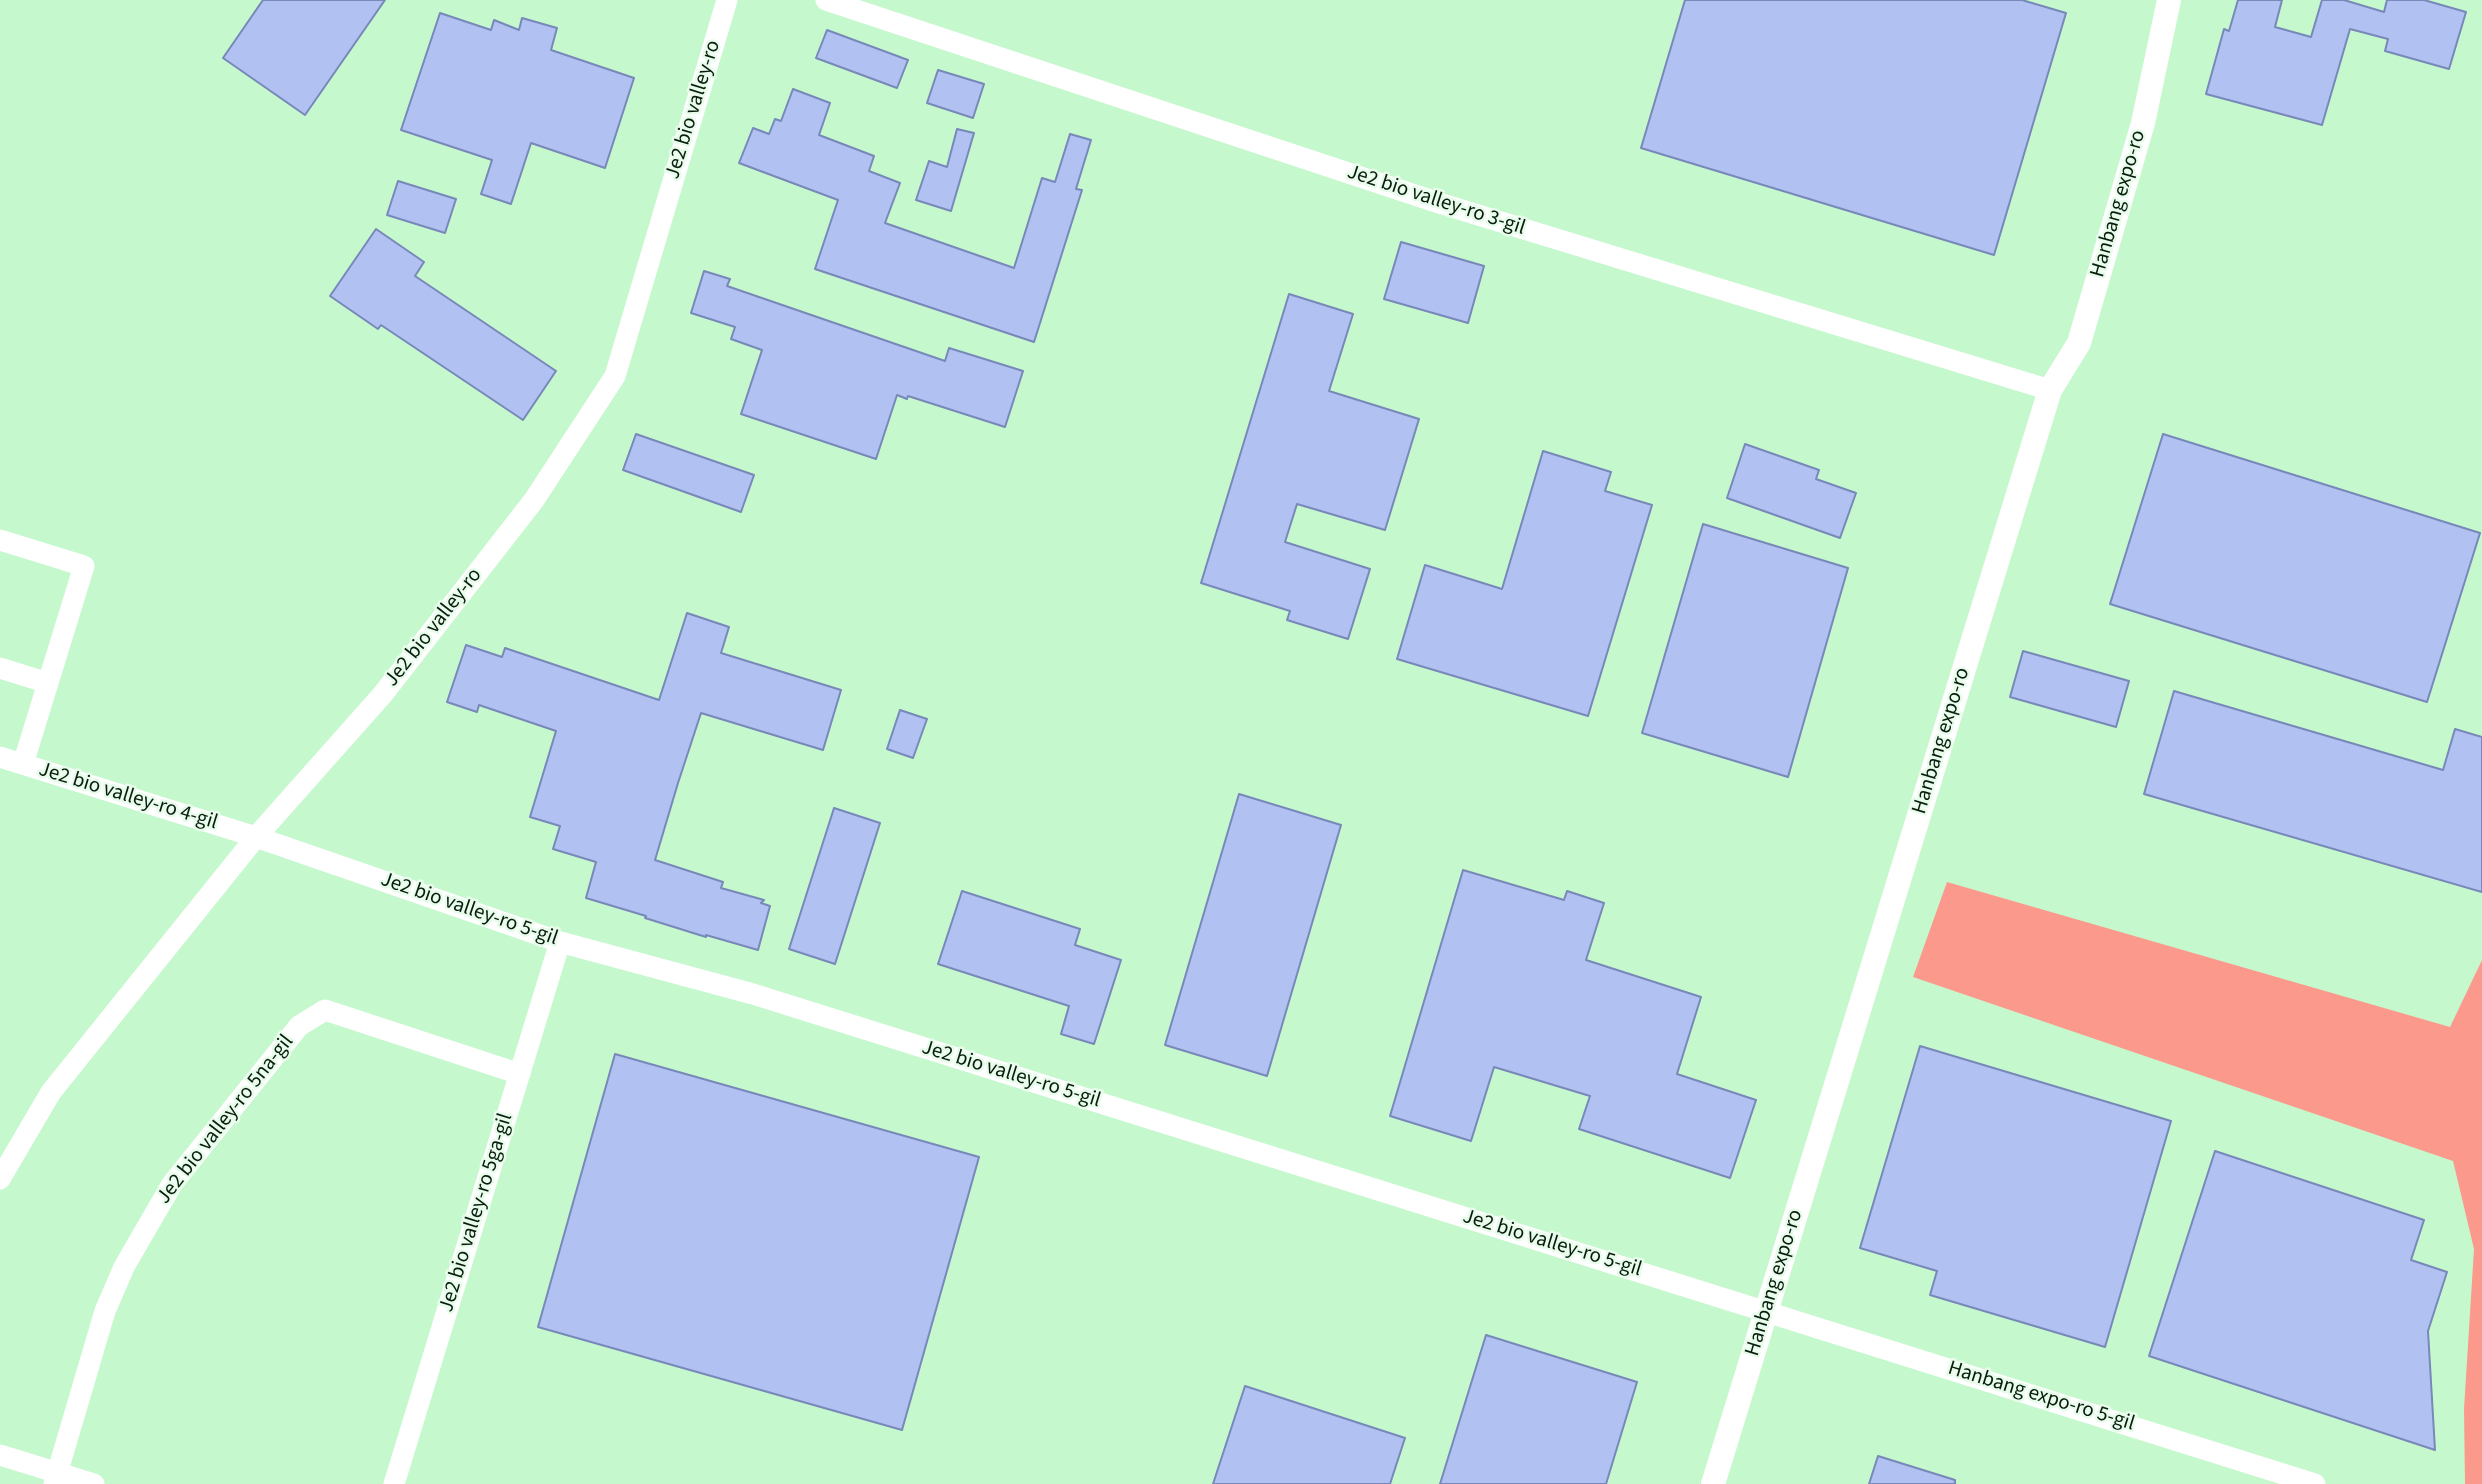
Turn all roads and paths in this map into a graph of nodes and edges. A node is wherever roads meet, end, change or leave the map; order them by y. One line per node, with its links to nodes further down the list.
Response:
1 (727, 0): 10 (street, Je2 bio valley-ro)
2 (826, 0): 4 (street, Je2 bio valley-ro 3-gil)
3 (2169, 0): 4 (street, Hanbang expo-ro)
4 (2050, 390): 14 (street, Hanbang expo-ro)
5 (0, 540): 7 (street)
6 (0, 668): 7 (street)
7 (48, 684): 9 (street)
8 (0, 757): 9 (street, Je2 bio valley-ro 4-gil)
9 (23, 764): 10 (street, Je2 bio valley-ro 4-gil)
10 (256, 837): 11 (street, Je2 bio valley-ro 5-gil); 13 (street, Je2 bio valley-ro)
11 (560, 942): 12 (street, Je2 bio valley-ro 5ga-gil); 14 (street, Je2 bio valley-ro 5-gil)
12 (520, 1074): 16 (street, Je2 bio valley-ro 5na-gil); 18 (street, Je2 bio valley-ro 5ga-gil)
13 (0, 1179)
14 (1767, 1311): 19 (street, Hanbang expo-ro); 20 (street, Hanbang expo-ro 5-gil)
15 (0, 1455): 16 (street)
16 (55, 1478): 17 (street)
17 (94, 1484)
18 (394, 1484)
19 (1713, 1484)
20 (2315, 1484)

